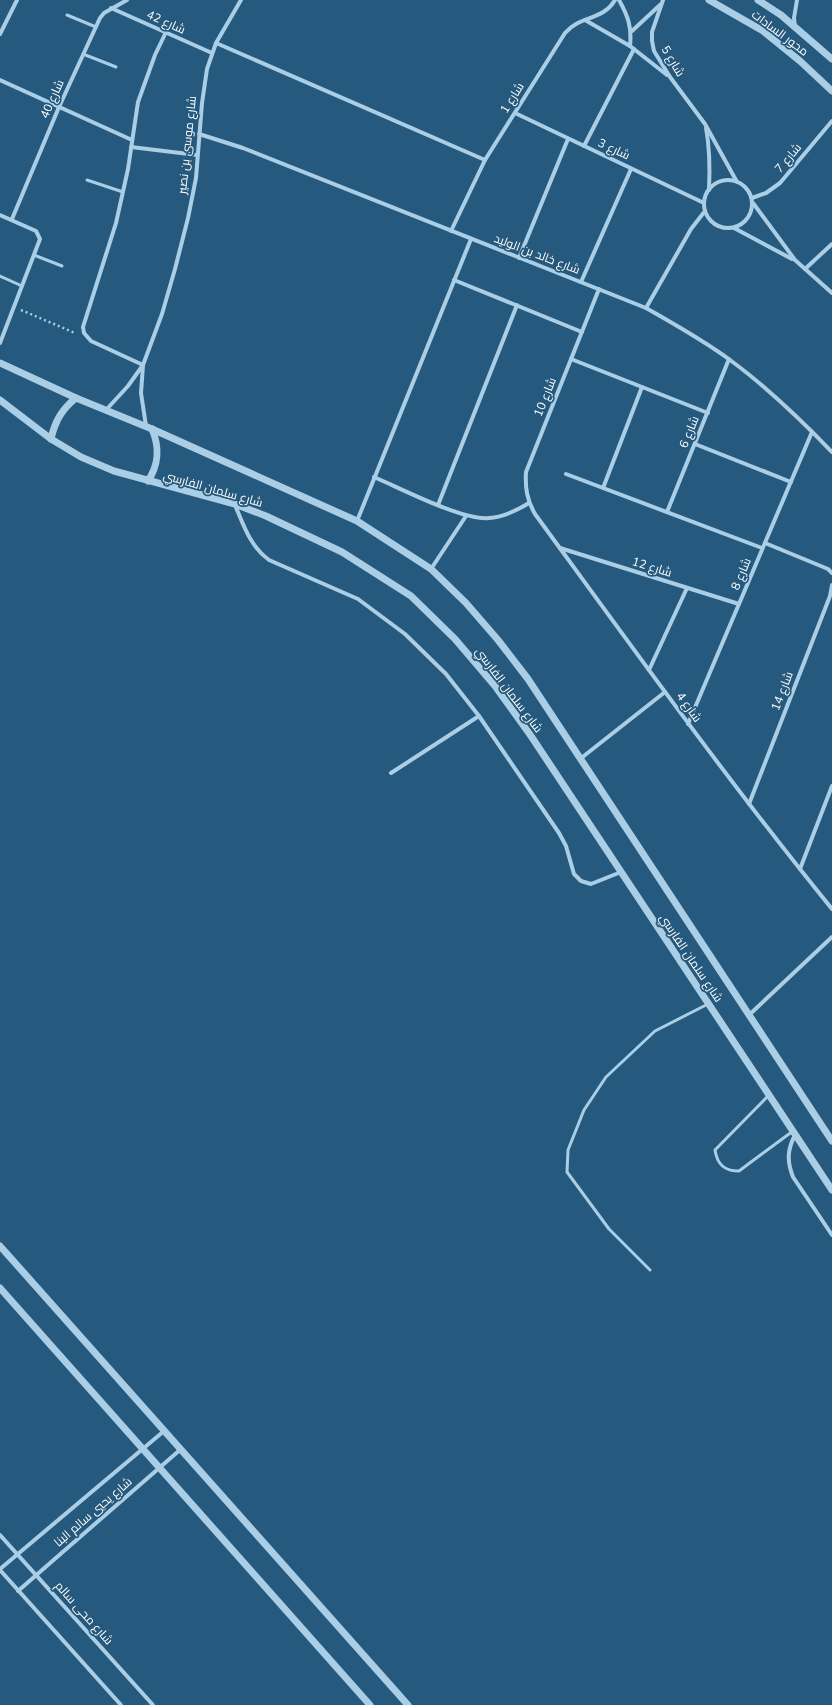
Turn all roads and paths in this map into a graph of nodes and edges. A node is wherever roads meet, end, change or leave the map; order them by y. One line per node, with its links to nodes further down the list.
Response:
1 (17, 0): 17 (street)
2 (126, 0): 10 (street, شارع 40)
3 (241, 0): 18 (street, شارع موسى بن نصير)
4 (615, 0): 12 (street, شارع 1)
5 (619, 0): 15 (street)
6 (709, 0): 27 (street, محور السادات)
7 (758, 0): 14 (street, محور السادات)
8 (797, 0): 14 (street)
9 (663, 2): 15 (street); 25 (street, شارع 5)
10 (111, 8): 13 (street, شارع 40); 16 (street, شارع 42)
11 (67, 15): 13 (lane)
12 (585, 20): 19 (street); 29 (street, شارع 1)
13 (96, 27): 22 (street, شارع 40)
14 (795, 27): 23 (street, محور السادات)
15 (632, 31): 19 (street)
16 (166, 32): 21 (street, شارع 42); 34 (street)
17 (0, 34)
18 (216, 43): 21 (street, شارع موسى بن نصير); 38 (street)
19 (630, 46): 20 (street)
20 (634, 49): 25 (street); 35 (street)
21 (212, 53): 32 (street, شارع موسى بن نصير)
22 (83, 54): 24 (lane); 28 (street, شارع 40)
23 (832, 59)
24 (116, 67)
25 (670, 77): 31 (street, شارع 5)
26 (0, 80): 28 (street)
27 (832, 91)
28 (59, 107): 34 (street); 48 (street, شارع 40)
29 (515, 113): 33 (street, شارع 3); 38 (street, شارع 1)
30 (832, 121): 44 (street, شارع 7)
31 (706, 124): 41 (street, شارع 5); 42 (street, شارع 5)
32 (199, 134): 37 (street, شارع موسى بن نصير); 50 (street, شارع خالد بن الوليد)
33 (568, 139): 35 (street, شارع 3); 54 (street)
34 (132, 140): 36 (street)
35 (584, 146): 39 (street, شارع 3)
36 (131, 147): 37 (street); 43 (street)
37 (197, 155): 73 (street, شارع موسى بن نصير)
38 (485, 160): 50 (street, شارع 1)
39 (631, 169): 45 (street, شارع 3); 60 (street)
40 (87, 180): 43 (lane)
41 (737, 182): 42 (street); 44 (street)
42 (709, 190): 45 (street)
43 (123, 192): 68 (street)
44 (752, 200): 49 (street); 55 (street)
45 (704, 203): 46 (street)
46 (705, 211): 49 (street); 66 (street)
47 (0, 215): 48 (street)
48 (12, 220): 53 (street)
49 (734, 228): 55 (street)
50 (451, 231): 51 (street, شارع خالد بن الوليد)
51 (471, 239): 54 (street, شارع خالد بن الوليد); 59 (street)
52 (832, 244): 57 (street)
53 (34, 255): 56 (lane); 61 (street)
54 (519, 258): 60 (street, شارع خالد بن الوليد)
55 (795, 260): 57 (street)
56 (62, 266)
57 (805, 269): 63 (street)
58 (0, 276): 61 (lane)
59 (454, 280): 64 (street); 85 (street)
60 (581, 282): 62 (street, شارع خالد بن الوليد)
61 (23, 286): 65 (street)
62 (599, 289): 66 (street, شارع خالد بن الوليد); 67 (street, شارع 10)
63 (832, 293)
64 (517, 305): 67 (street); 91 (street)
65 (15, 308): 68 (path); 69 (street)
66 (646, 308): 71 (street, شارع خالد بن الوليد)
67 (582, 332): 70 (street, شارع 10)
68 (87, 338): 73 (street)
69 (0, 343)
70 (571, 359): 74 (street); 89 (street, شارع 10)
71 (729, 359): 78 (street, شارع 6); 80 (street, شارع خالد بن الوليد)
72 (0, 363): 75 (street, شارع سلمان الفارسي)
73 (143, 365): 77 (street, شارع موسى بن نصير); 79 (street, شارع موسى بن نصير)
74 (642, 387): 78 (street); 88 (street)
75 (76, 398): 77 (street, شارع سلمان الفارسي); 81 (street)
76 (0, 400): 81 (street, شارع سلمان الفارسي)
77 (106, 410): 79 (street, شارع سلمان الفارسي)
78 (708, 413): 82 (street, شارع 6)
79 (149, 427): 86 (street); 95 (street, شارع سلمان الفارسي)
80 (812, 432): 83 (street, شارع خالد بن الوليد); 87 (street, شارع 8)
81 (51, 439): 86 (street, شارع سلمان الفارسي)
82 (695, 444): 87 (street); 92 (street, شارع 6)
83 (832, 452)
84 (566, 474): 88 (street)
85 (374, 477): 91 (street); 95 (street)
86 (148, 481): 90 (street, شارع سلمان الفارسي)
87 (791, 482): 96 (street, شارع 8)
88 (603, 488): 92 (street)
89 (529, 503): 93 (street, شارع 10); 94 (street)
90 (235, 504): 107 (street); 114 (street, شارع سلمان الفارسي)
91 (438, 504): 94 (street)
92 (667, 512): 98 (street)
93 (535, 514): 97 (street, شارع 4)
94 (466, 516): 99 (street)
95 (357, 521): 99 (street, شارع سلمان الفارسي)
96 (765, 543): 98 (street, شارع 8); 100 (street)
97 (560, 548): 102 (street, شارع 12); 105 (street, شارع 4)
98 (762, 548): 104 (street, شارع 8)
99 (430, 569): 109 (street, شارع سلمان الفارسي)
100 (832, 573)
101 (832, 585): 103 (street, شارع 14)
102 (687, 588): 104 (street, شارع 12); 105 (street)
103 (831, 597): 112 (street, شارع 14)
104 (739, 604): 108 (street, شارع 8)
105 (649, 670): 106 (street, شارع 4)
106 (665, 692): 108 (street, شارع 4); 109 (street)
107 (479, 716): 110 (street); 114 (street)
108 (688, 724): 112 (street, شارع 4)
109 (579, 759): 118 (street, شارع سلمان الفارسي)
110 (391, 773)
111 (832, 786): 113 (street)
112 (749, 804): 113 (street, شارع 4)
113 (800, 869): 115 (street, شارع 4)
114 (621, 872): 117 (street, شارع سلمان الفارسي)
115 (832, 909)
116 (832, 937): 118 (street)
117 (708, 1004): 119 (street, شارع سلمان الفارسي); 125 (lane)
118 (749, 1015): 121 (street, شارع سلمان الفارسي)
119 (769, 1095): 120 (street, شارع سلمان الفارسي); 120 (lane)
120 (794, 1133): 122 (street, شارع سلمان الفارسي); 123 (street)
121 (832, 1141)
122 (832, 1190)
123 (832, 1235)
124 (0, 1246): 127 (street)
125 (650, 1270)
126 (0, 1288): 128 (street)
127 (164, 1431): 128 (street, شارع يحيي سالم البنا); 129 (street)
128 (143, 1449): 130 (street); 132 (street, شارع يحيي سالم البنا)
129 (181, 1449): 130 (street, شارع يحيي سالم البنا); 139 (street)
130 (160, 1467): 134 (street, شارع يحيي سالم البنا); 138 (street)
131 (0, 1535): 132 (street, شارع محى سالم)
132 (18, 1555): 133 (street, شارع يحيي سالم البنا); 134 (street, شارع محى سالم)
133 (0, 1570): 135 (street)
134 (36, 1575): 135 (street, شارع يحيي سالم البنا); 137 (street, شارع محى سالم)
135 (18, 1591): 136 (street)
136 (121, 1705)
137 (153, 1705)
138 (370, 1705)
139 (408, 1705)

